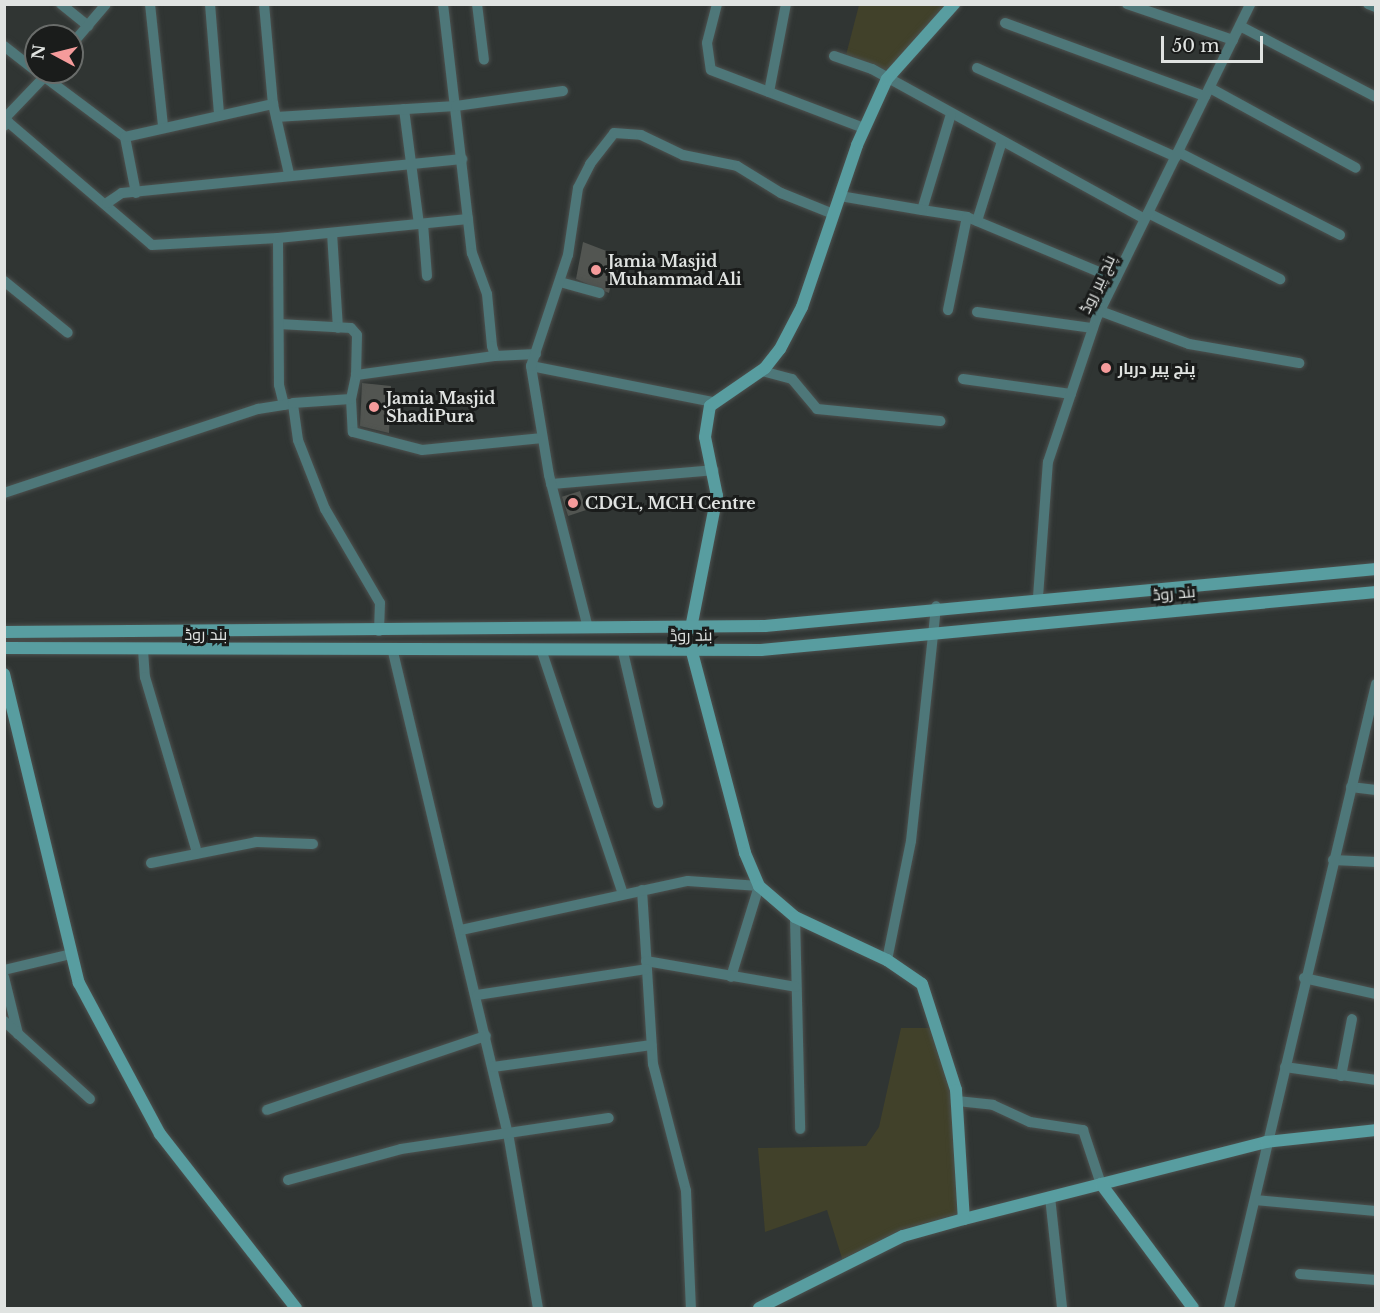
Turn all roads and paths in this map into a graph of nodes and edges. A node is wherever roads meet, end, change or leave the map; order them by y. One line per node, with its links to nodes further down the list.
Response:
1 (61, 4): 16 (street)
2 (106, 4): 16 (street)
3 (150, 4): 39 (street)
4 (210, 4): 35 (street)
5 (264, 4): 32 (street)
6 (443, 4): 33 (street)
7 (477, 4): 23 (street)
8 (717, 4): 29 (street)
9 (786, 4): 29 (street)
10 (954, 4): 25 (street)
11 (1127, 4): 19 (street)
12 (1250, 4): 17 (street, پنج پیر روڈ)
13 (1368, 4): 14 (street)
14 (1376, 7)
15 (1005, 23): 30 (street)
16 (88, 26): 18 (street)
17 (1240, 26): 19 (street, پنج پیر روڈ); 31 (street)
18 (84, 30)
19 (1233, 40): 30 (street, پنج پیر روڈ)
20 (4, 46): 22 (street)
21 (834, 56): 25 (street)
22 (24, 60)
23 (484, 60)
24 (977, 68): 43 (street)
25 (887, 79): 36 (street); 40 (street)
26 (34, 84): 38 (street)
27 (56, 84): 41 (street)
28 (563, 91): 33 (street)
29 (769, 92): 40 (street)
30 (1208, 92): 43 (street, پنج پیر روڈ); 46 (street)
31 (1376, 97)
32 (273, 104): 35 (street); 37 (street)
33 (456, 106): 34 (street); 44 (street)
34 (404, 109): 37 (street); 45 (street)
35 (219, 114): 39 (street)
36 (951, 114): 42 (street); 51 (street)
37 (276, 117): 47 (street)
38 (6, 122): 50 (street)
39 (163, 125): 41 (street)
40 (864, 128): 49 (street)
41 (125, 137): 48 (street)
42 (1002, 141): 53 (street); 55 (street)
43 (1177, 154): 53 (street, پنج پیر روڈ); 58 (street)
44 (462, 159): 45 (street); 54 (street)
45 (411, 162): 47 (street); 56 (street)
46 (1356, 168)
47 (289, 174): 48 (street)
48 (136, 193): 50 (street)
49 (840, 196): 51 (street); 52 (street)
50 (107, 203): 59 (street)
51 (922, 210): 55 (street)
52 (833, 214): 64 (street); 77 (street)
53 (1146, 216): 61 (street, پنج پیر روڈ); 62 (street)
54 (468, 219): 56 (street); 74 (street)
55 (972, 219): 61 (street); 66 (street)
56 (421, 224): 57 (street); 60 (street)
57 (332, 233): 59 (street); 70 (street)
58 (1340, 235)
59 (278, 238): 69 (street)
60 (428, 276)
61 (1116, 279): 67 (street, پنج پیر روڈ)
62 (1280, 279)
63 (4, 281): 72 (street)
64 (560, 282): 65 (street); 73 (street)
65 (600, 293)
66 (948, 310)
67 (1100, 311): 71 (street, پنج پیر روڈ); 75 (street)
68 (977, 312): 71 (street)
69 (279, 324): 70 (street); 83 (street)
70 (338, 327): 78 (street)
71 (1093, 328): 80 (street, پنج پیر روڈ)
72 (68, 333)
73 (536, 354): 74 (street); 76 (street)
74 (495, 356): 78 (street)
75 (1299, 363)
76 (531, 366): 82 (street); 85 (street)
77 (762, 370): 82 (street); 84 (street)
78 (356, 375): 81 (street)
79 (963, 379): 80 (street)
80 (1071, 394): 91 (street, پنج پیر روڈ)
81 (351, 399): 83 (street); 85 (street)
82 (713, 402): 86 (street)
83 (289, 404): 88 (street); 96 (street)
84 (940, 421)
85 (542, 438): 87 (street)
86 (713, 470): 87 (street); 94 (street)
87 (551, 484): 93 (street)
88 (4, 493)
89 (1376, 569): 91 (street, بند روڈ)
90 (1376, 592): 95 (street, بند روڈ)
91 (1038, 597): 92 (street, بند روڈ)
92 (936, 606): 94 (street, بند روڈ); 95 (street)
93 (588, 628): 94 (street, بند روڈ); 96 (street, بند روڈ)
94 (691, 628)
95 (937, 630): 103 (street, بند روڈ); 121 (street)
96 (379, 631): 97 (street, بند روڈ)
97 (4, 632)
98 (4, 648): 99 (street, بند روڈ)
99 (143, 650): 100 (street, بند روڈ); 111 (street)
100 (393, 652): 101 (street, بند روڈ); 119 (street)
101 (542, 652): 102 (street, بند روڈ); 117 (street)
102 (623, 652): 103 (street, بند روڈ); 109 (street)
103 (692, 652): 115 (street)
104 (4, 674): 120 (street)
105 (1376, 684): 106 (street)
106 (1372, 718): 107 (street)
107 (1351, 787): 108 (street); 112 (street)
108 (1376, 789)
109 (658, 803)
110 (313, 844): 111 (street)
111 (196, 853): 114 (street)
112 (1333, 860): 113 (street); 126 (street)
113 (1376, 862)
114 (151, 863)
115 (759, 886): 116 (street); 118 (street); 125 (street)
116 (642, 890): 117 (street); 122 (street)
117 (623, 894): 119 (street)
118 (795, 918): 121 (street); 127 (street)
119 (461, 930): 129 (street)
120 (71, 954): 123 (street); 155 (street)
121 (887, 960): 140 (street)
122 (646, 965): 125 (street); 129 (street); 134 (street)
123 (4, 970)
124 (4, 977): 132 (street)
125 (731, 977): 127 (street)
126 (1304, 978): 128 (street); 136 (street)
127 (796, 987): 143 (street)
128 (1376, 994)
129 (477, 995): 133 (street)
130 (1352, 1019): 137 (street)
131 (4, 1021): 132 (street)
132 (18, 1034): 139 (street)
133 (486, 1036): 135 (street); 141 (street)
134 (651, 1045): 135 (street); 157 (street)
135 (493, 1067): 145 (street)
136 (1284, 1067): 137 (street); 146 (street)
137 (1341, 1076): 138 (street)
138 (1376, 1080)
139 (90, 1099)
140 (957, 1101): 148 (street); 152 (street)
141 (267, 1110)
142 (609, 1118): 145 (street)
143 (800, 1129)
144 (1376, 1130): 146 (street)
145 (508, 1133): 147 (street); 156 (street)
146 (1266, 1142): 148 (street); 150 (street)
147 (288, 1180)
148 (1101, 1184): 149 (street); 160 (street)
149 (1050, 1197): 152 (street); 159 (street)
150 (1255, 1200): 151 (street); 161 (street)
151 (1376, 1211)
152 (964, 1220): 158 (street)
153 (1300, 1274): 154 (street)
154 (1376, 1280)
155 (296, 1308)
156 (538, 1308)
157 (691, 1308)
158 (759, 1308)
159 (1062, 1308)
160 (1193, 1308)
161 (1229, 1308)

